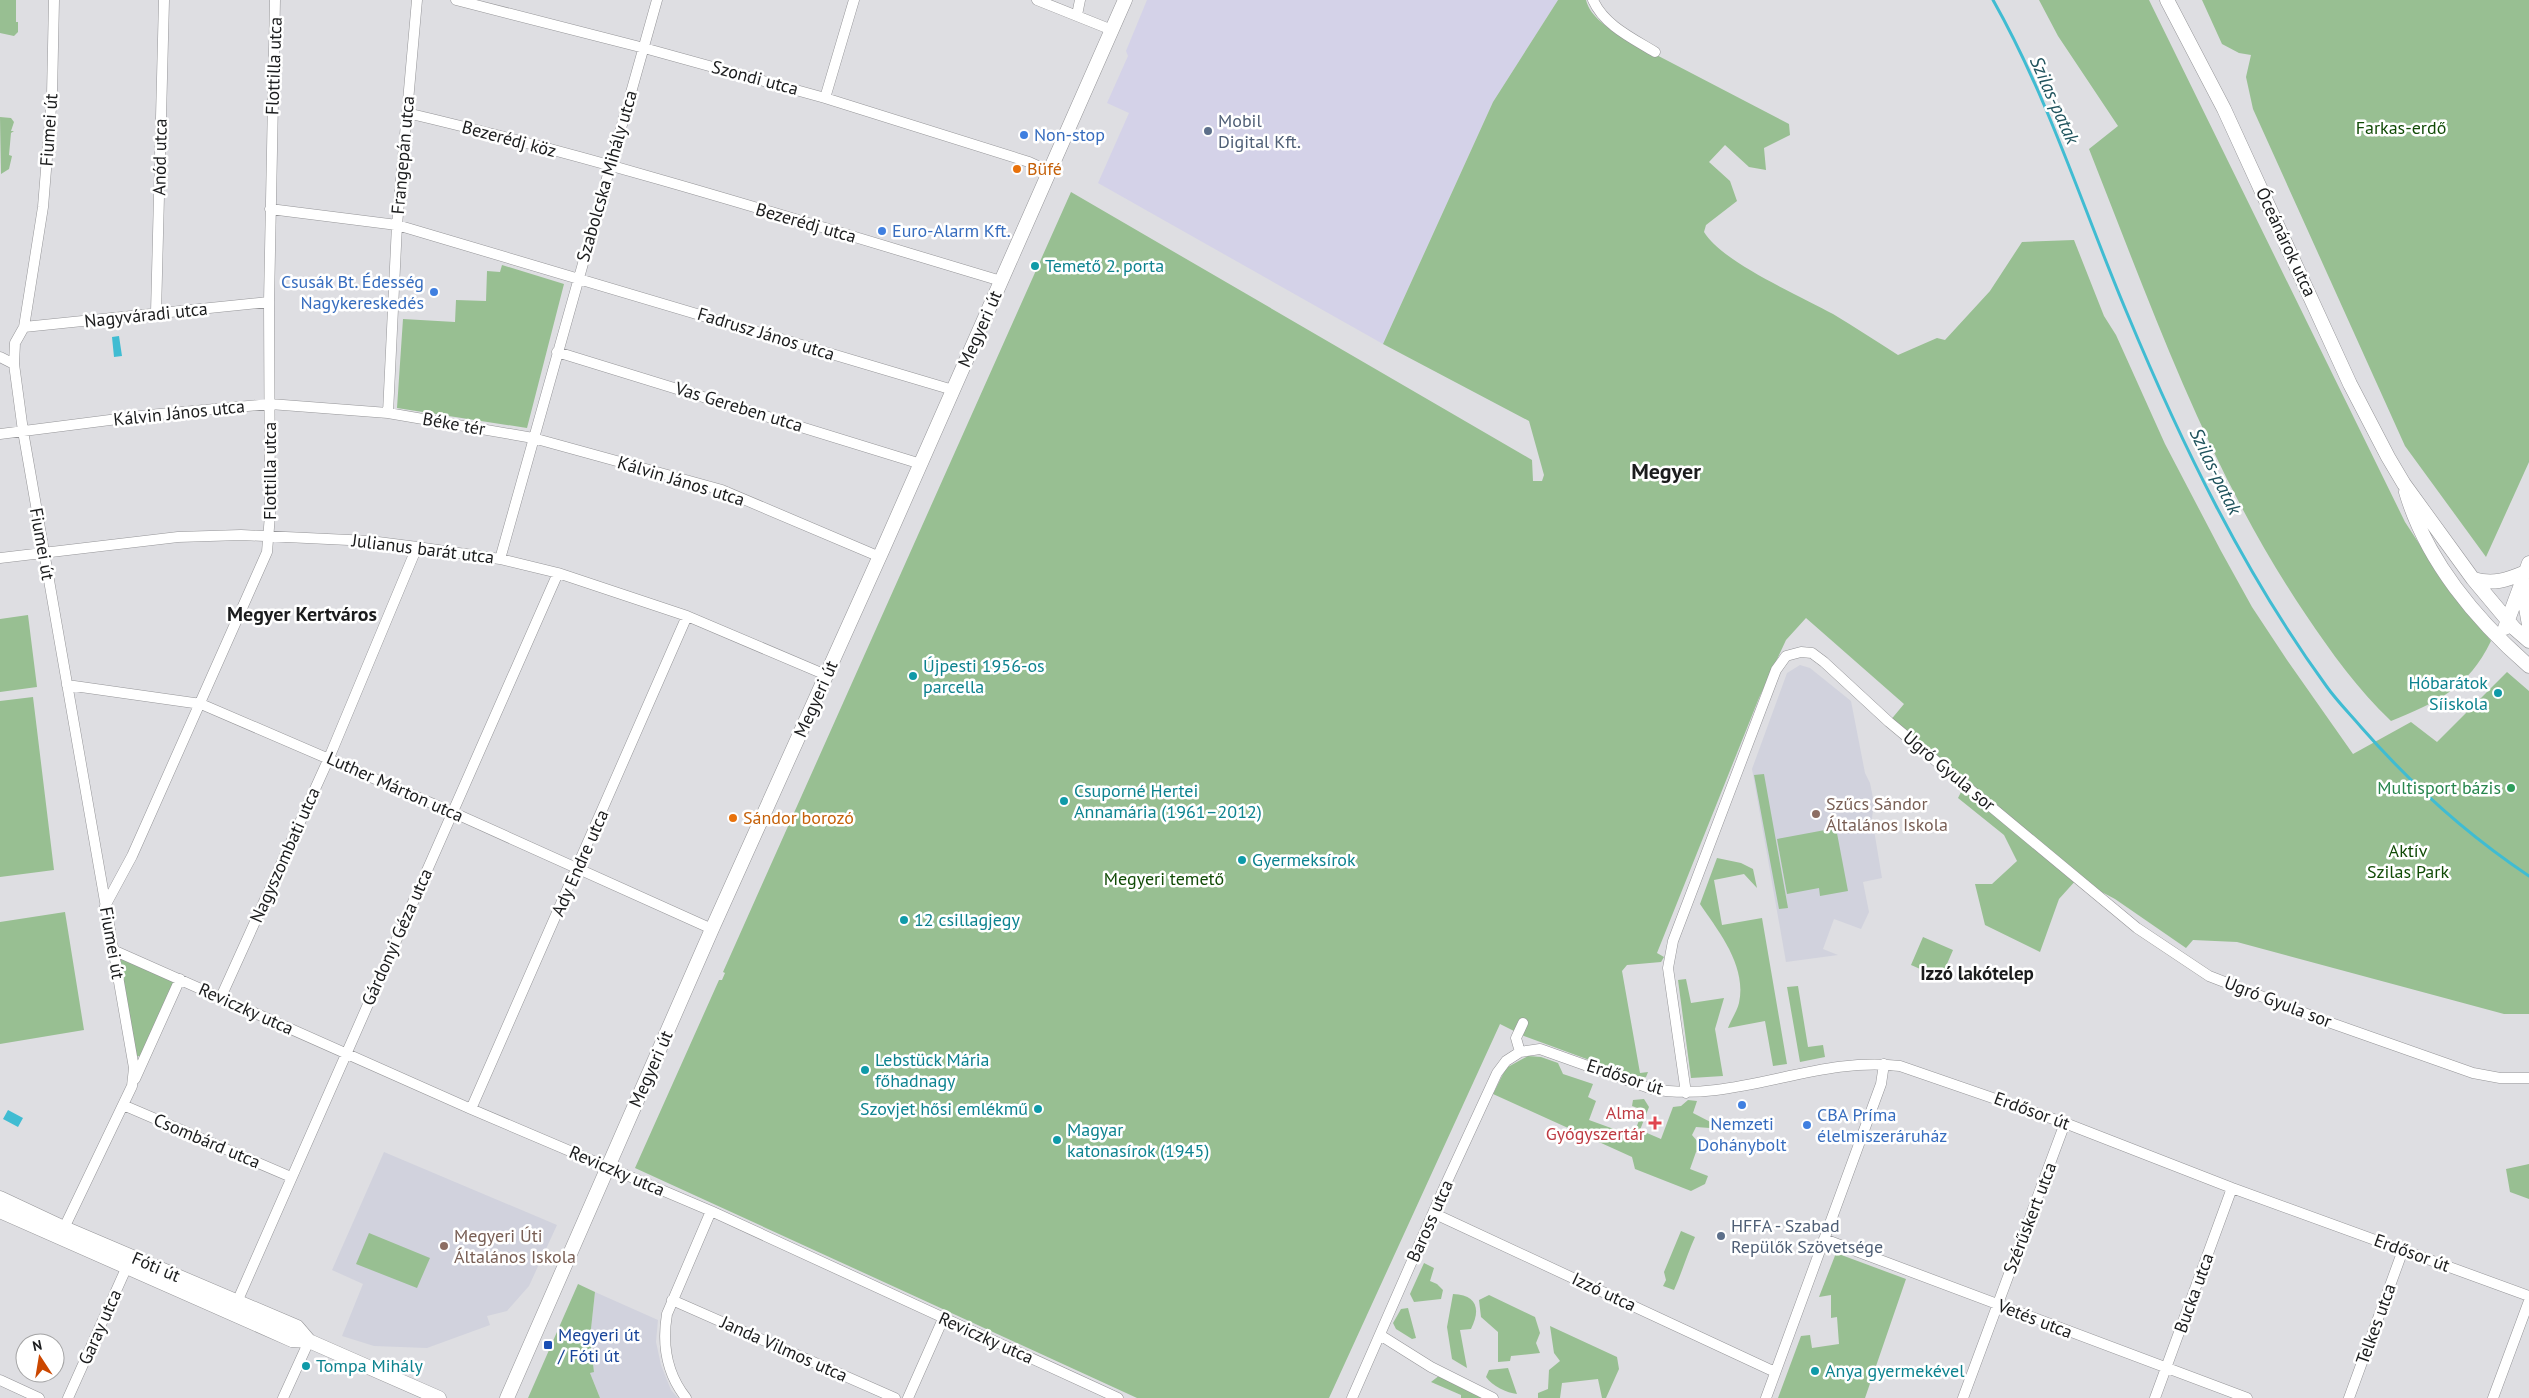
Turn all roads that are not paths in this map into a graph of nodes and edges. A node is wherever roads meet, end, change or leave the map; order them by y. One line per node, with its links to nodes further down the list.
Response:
1 (54, 0): 27 (street, Fiumei út)
2 (164, 0): 26 (street, Anód utca)
3 (275, 0): 21 (street, Flottilla utca)
4 (417, 0): 18 (street, Frangepán utca)
5 (456, 0): 15 (street, Szondi utca)
6 (657, 0): 15 (street, Szabolcska Mihály utca)
7 (854, 0): 17 (street)
8 (1037, 0): 13 (street)
9 (1080, 0): 13 (street)
10 (1125, 0): 14 (street, Megyeri út)
11 (1593, 0): 16 (street)
12 (2167, 0): 38 (street, Óceánárok utca)
13 (1077, 15): 14 (street)
14 (1112, 30): 20 (street, Megyeri út)
15 (644, 48): 17 (street, Szondi utca); 19 (street, Szabolcska Mihály utca)
16 (1654, 52)
17 (826, 98): 20 (street, Szondi utca)
18 (407, 113): 19 (street, Bezerédj köz); 22 (street, Frangepán utca)
19 (610, 166): 23 (street, Szabolcska Mihály utca); 24 (street, Bezerédj utca)
20 (1050, 171): 24 (street, Megyeri út)
21 (270, 209): 22 (street); 25 (street, Flottilla utca)
22 (397, 226): 23 (street); 33 (street, Frangepán utca)
23 (578, 278): 28 (street, Szabolcska Mihály utca); 31 (street, Fadrusz János utca)
24 (1001, 281): 31 (street, Megyeri út)
25 (269, 302): 26 (street, Nagyváradi utca); 32 (street, Flottilla utca)
26 (156, 314): 27 (street, Nagyváradi utca)
27 (24, 327): 30 (street, Fiumei út)
28 (557, 352): 36 (street); 37 (street, Vas Gereben utca)
29 (0, 357): 30 (street)
30 (14, 364): 34 (street, Fiumei út)
31 (953, 390): 37 (street, Megyeri út)
32 (270, 404): 33 (street, Kálvin János utca); 34 (street, Kálvin János utca); 39 (street, Flottilla utca)
33 (388, 413): 36 (street, Béke tér)
34 (23, 431): 35 (street, Kálvin János utca); 41 (street, Fiumei út)
35 (0, 434)
36 (534, 438): 42 (street, Kálvin János utca); 44 (street)
37 (921, 464): 42 (street, Megyeri út)
38 (2404, 484): 47 (street, Óceánárok utca); 51 (street, Óceánárok utca)
39 (269, 535): 40 (street, Julianus barát utca); 41 (street, Julianus barát utca); 57 (street, Flottilla utca)
40 (417, 547): 44 (street, Julianus barát utca); 58 (street, Nagyszombati utca)
41 (44, 554): 43 (street, Julianus barát utca); 56 (street, Fiumei út)
42 (880, 557): 55 (street, Megyeri út)
43 (0, 558)
44 (500, 559): 46 (street, Julianus barát utca)
45 (2527, 568): 47 (street); 49 (street); 50 (street)
46 (558, 573): 48 (street, Julianus barát utca); 59 (street, Gárdonyi Géza utca)
47 (2473, 579): 49 (street, Óceánárok utca)
48 (687, 616): 55 (street, Julianus barát utca); 60 (street, Ady Endre utca)
49 (2508, 620): 51 (street); 52 (street); 53 (street, Óceánárok utca)
50 (2529, 625)
51 (2488, 627): 52 (street, Óceánárok utca)
52 (2500, 640): 54 (street, Óceánárok utca)
53 (2529, 641)
54 (2529, 666)
55 (826, 675): 62 (street, Megyeri út)
56 (68, 685): 57 (street, Luther Márton utca); 61 (street, Fiumei út)
57 (201, 704): 58 (street, Luther Márton utca); 61 (street, Flottilla utca)
58 (329, 758): 59 (street, Luther Márton utca); 65 (street, Nagyszombati utca)
59 (452, 812): 60 (street, Luther Márton utca); 68 (street, Gárdonyi Géza utca)
60 (578, 869): 62 (street, Luther Márton utca); 74 (street, Ady Endre utca)
61 (105, 906): 63 (street, Fiumei út)
62 (712, 928): 76 (street, Megyeri út)
63 (113, 950): 64 (street, Reviczky utca); 71 (street, Fiumei út)
64 (180, 979): 65 (street, Reviczky utca); 71 (street, Fiumei út)
65 (221, 997): 68 (street, Reviczky utca)
66 (1524, 1023): 67 (street)
67 (1520, 1052): 72 (street, Erdősor út); 82 (street, Baross utca)
68 (345, 1053): 74 (street, Reviczky utca); 77 (street, Gárdonyi Géza utca)
69 (1884, 1064): 72 (street, Erdősor út); 75 (street, Erdősor út); 84 (street)
70 (2529, 1078): 72 (street, Ugró Gyula sor)
71 (132, 1086): 73 (street, Fiumei út)
72 (1686, 1093)
73 (123, 1105): 77 (street, Csombárd utca); 83 (street, Fiumei út)
74 (471, 1109): 76 (street, Reviczky utca)
75 (2065, 1123): 78 (street, Erdősor út); 91 (street, Szérűskert utca)
76 (608, 1166): 81 (street, Reviczky utca); 102 (street, Megyeri út)
77 (291, 1176): 90 (street, Gárdonyi Géza utca)
78 (2232, 1188): 85 (street, Erdősor út); 95 (street, Bucka utca)
79 (0, 1198): 83 (street, Fóti út)
80 (0, 1211): 86 (street, Fóti út)
81 (711, 1211): 88 (street); 92 (street, Reviczky utca)
82 (1433, 1213): 93 (street, Baross utca); 96 (street, Izzó utca)
83 (64, 1228): 86 (street, Fóti út)
84 (1824, 1239): 91 (street, Vetés utca); 96 (street)
85 (2403, 1250): 87 (street, Erdősor út); 113 (street, Telkes utca)
86 (129, 1262): 90 (street, Fóti út); 94 (street, Fóti út); 99 (street, Garay utca)
87 (2529, 1296)
88 (672, 1300): 103 (street); 104 (street, Janda Vilmos utca)
89 (2529, 1301): 114 (street)
90 (237, 1302): 94 (street, Fóti út)
91 (1997, 1305): 95 (street, Vetés utca); 110 (street, Szérűskert utca)
92 (943, 1319): 105 (street); 106 (street, Reviczky utca)
93 (1380, 1335): 107 (street, Baross utca); 108 (street)
94 (309, 1341): 100 (street); 101 (street, Fóti út)
95 (2166, 1369): 111 (street, Bucka utca); 112 (street, Vetés utca)
96 (1775, 1372): 109 (street)
97 (0, 1380): 98 (street)
98 (39, 1398)
99 (68, 1398)
100 (283, 1398)
101 (439, 1398)
102 (507, 1398)
103 (686, 1398)
104 (896, 1398)
105 (908, 1398)
106 (1118, 1398)
107 (1352, 1398)
108 (1493, 1398)
109 (1766, 1398)
110 (1963, 1398)
111 (2156, 1398)
112 (2246, 1398)
113 (2349, 1398)
114 (2493, 1398)

